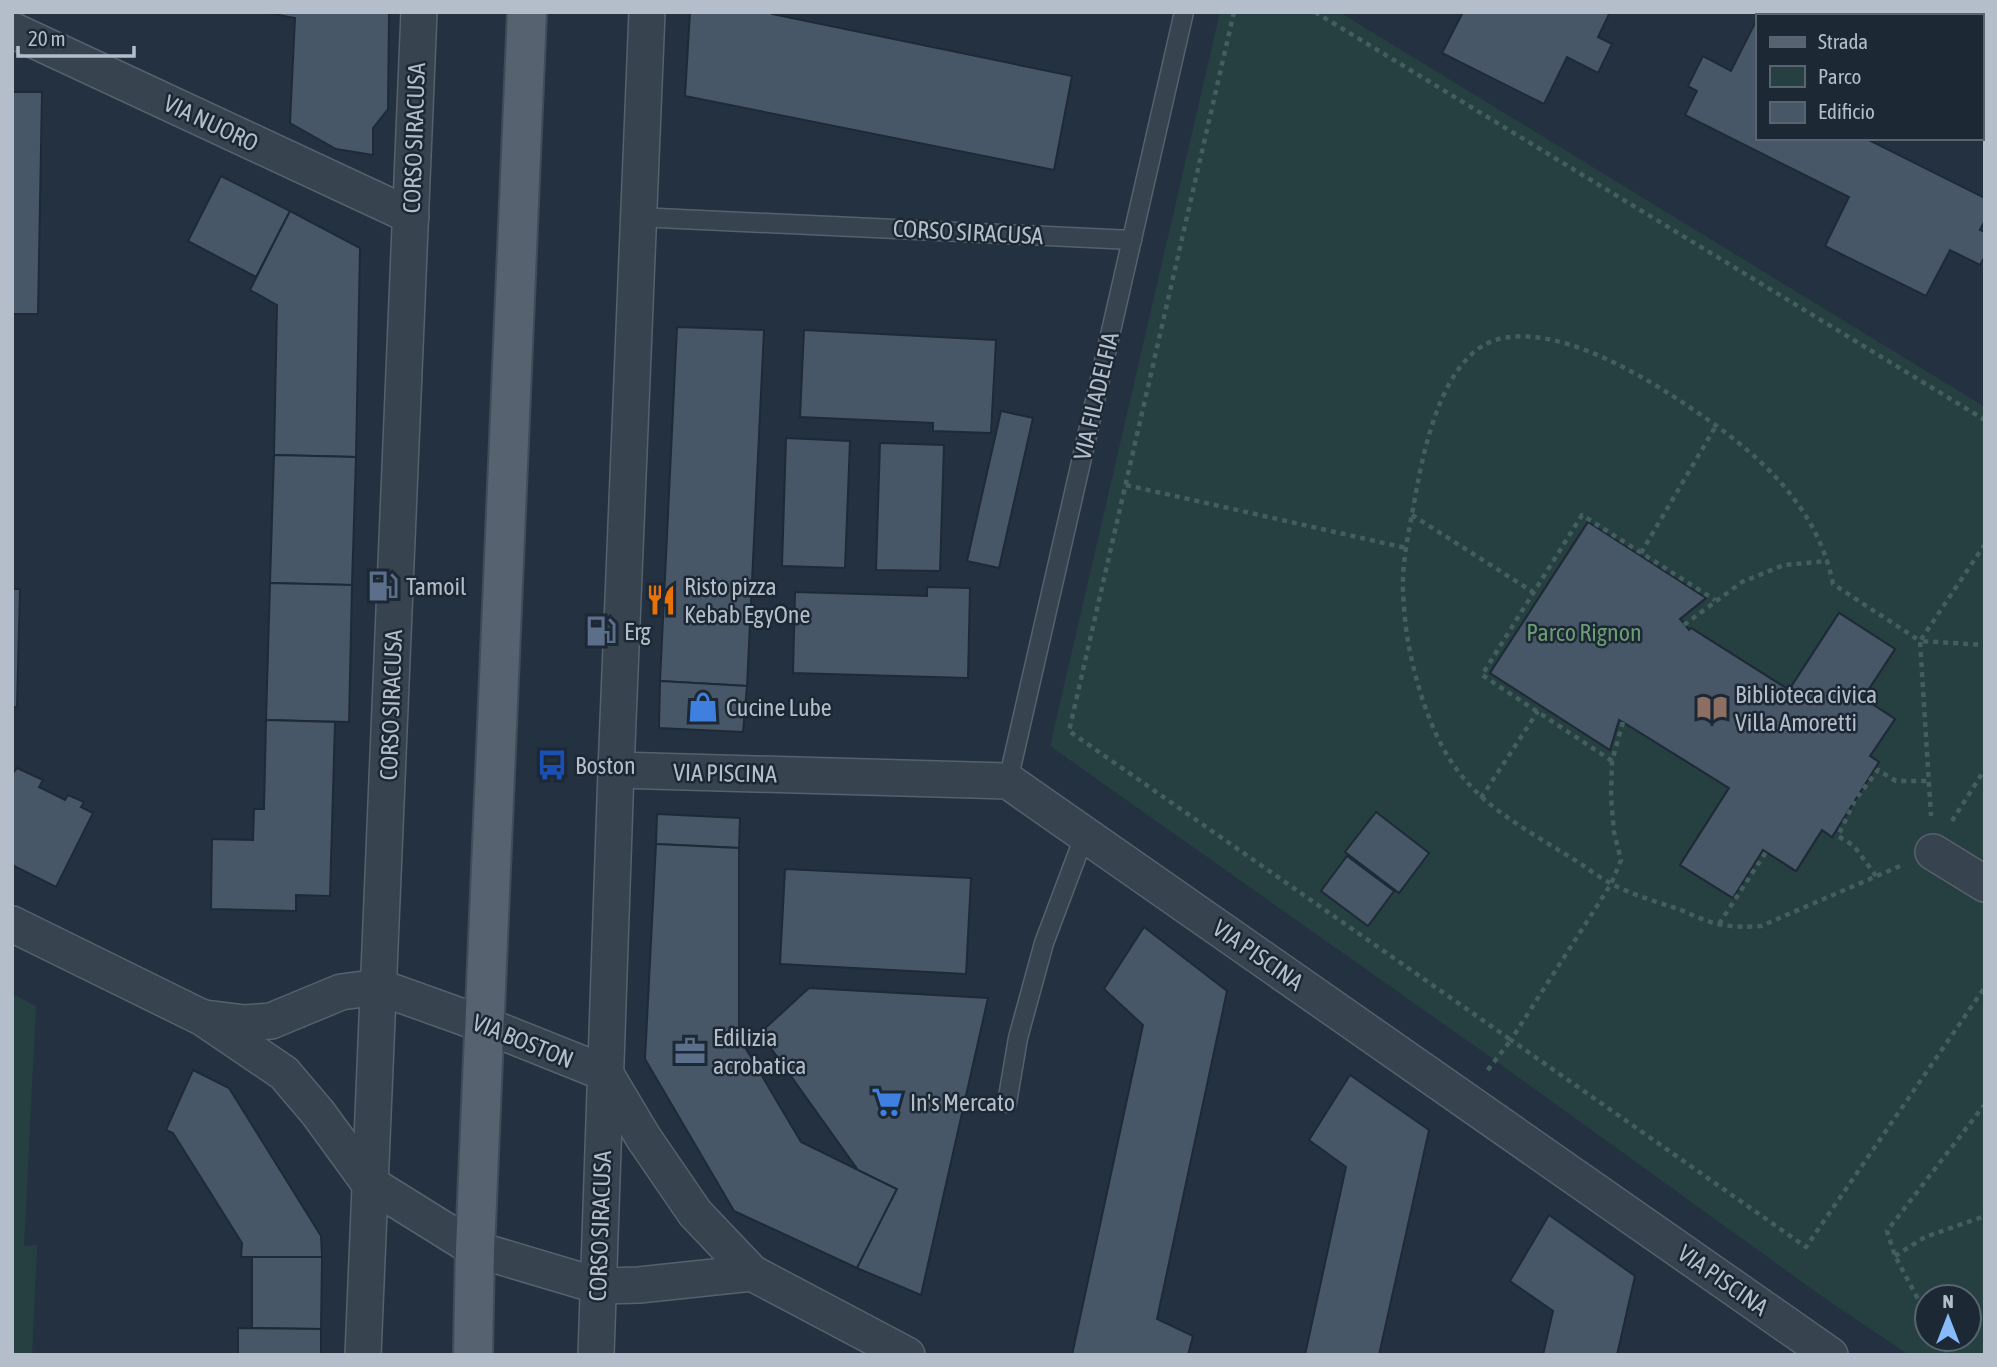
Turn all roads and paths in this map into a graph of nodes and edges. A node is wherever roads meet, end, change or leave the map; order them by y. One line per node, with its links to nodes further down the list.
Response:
1 (419, 12): 8 (street, CORSO SIRACUSA)
2 (527, 12): 43 (main road)
3 (647, 12): 9 (street, CORSO SIRACUSA)
4 (1184, 12): 10 (lane, VIA FILADELFIA)
5 (1234, 12): 13 (path)
6 (1315, 12): 11 (path)
7 (12, 30): 8 (street, VIA NUORO)
8 (411, 216): 40 (street, CORSO SIRACUSA)
9 (637, 216): 10 (lane, CORSO SIRACUSA); 28 (street, CORSO SIRACUSA)
10 (1132, 240): 29 (lane, VIA FILADELFIA)
11 (1985, 421)
12 (1717, 424): 14 (path); 17 (path); 18 (path)
13 (1126, 485): 16 (path); 44 (path)
14 (1412, 515): 16 (path); 19 (path)
15 (1985, 544): 22 (path)
16 (1406, 548): 31 (path)
17 (1641, 553): 19 (path); 20 (path)
18 (1828, 561): 20 (path); 22 (path)
19 (1534, 592): 24 (path)
20 (1715, 600): 21 (path)
21 (1684, 625)
22 (1920, 640): 23 (path); 30 (path)
23 (1985, 645)
24 (1538, 711): 26 (path); 31 (path)
25 (1623, 722): 26 (path)
26 (1612, 761): 36 (path)
27 (1985, 769): 34 (path)
28 (616, 770): 29 (street, VIA PISCINA); 45 (street, CORSO SIRACUSA)
29 (1008, 780): 32 (street, VIA PISCINA)
30 (1929, 780): 34 (path); 35 (path)
31 (1481, 799): 36 (path)
32 (1085, 834): 46 (street, VIA PISCINA); 47 (lane)
33 (1766, 852): 39 (path)
34 (1933, 852): 35 (path); 37 (street)
35 (1876, 876): 39 (path)
36 (1611, 884): 39 (path); 44 (path)
37 (1985, 884)
38 (12, 923): 42 (street, VIA BOSTON)
39 (1718, 924)
40 (379, 987): 42 (street, VIA BOSTON); 43 (street, VIA BOSTON); 49 (street, CORSO SIRACUSA)
41 (1985, 987): 44 (path)
42 (203, 1018): 49 (street, VIA BOSTON)
43 (485, 1025): 45 (street, VIA BOSTON); 51 (main road)
44 (1511, 1040): 46 (path)
45 (606, 1073): 53 (street, VIA BOSTON); 54 (street, CORSO SIRACUSA)
46 (1465, 1099): 60 (street, VIA PISCINA)
47 (1007, 1103)
48 (1985, 1104): 52 (path)
49 (369, 1183): 51 (street, VIA BOSTON); 56 (street, CORSO SIRACUSA)
50 (1985, 1216): 52 (path)
51 (475, 1249): 54 (street, VIA BOSTON); 57 (main road)
52 (1895, 1256): 55 (path)
53 (752, 1273): 54 (street, VIA BOSTON); 59 (street, VIA BOSTON)
54 (599, 1286): 58 (street, CORSO SIRACUSA)
55 (1913, 1290)
56 (363, 1355)
57 (473, 1355)
58 (596, 1355)
59 (907, 1355)
60 (1830, 1355)

